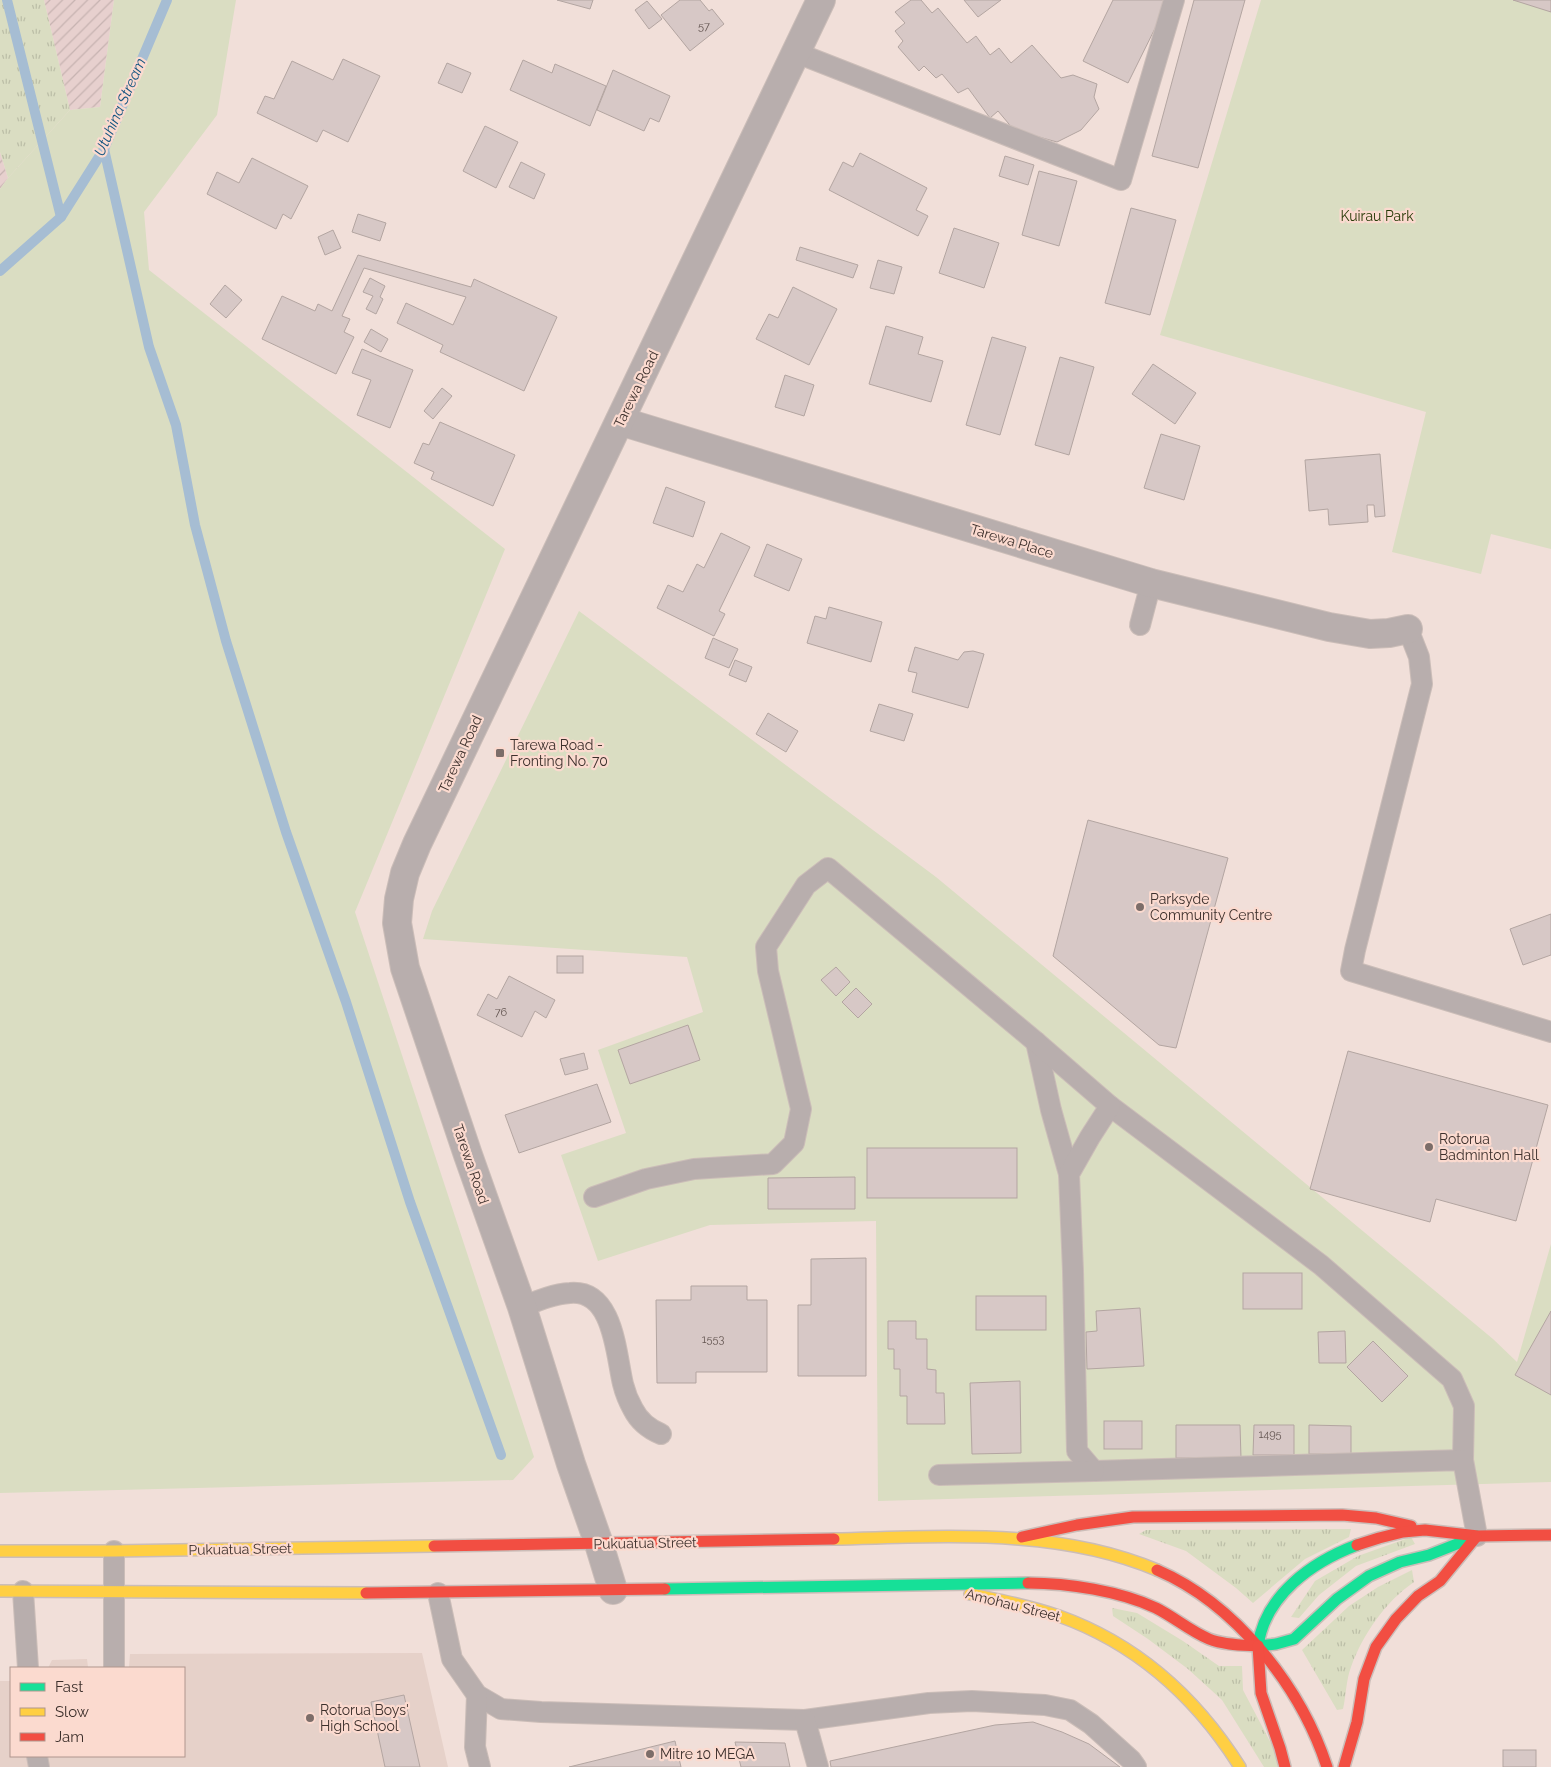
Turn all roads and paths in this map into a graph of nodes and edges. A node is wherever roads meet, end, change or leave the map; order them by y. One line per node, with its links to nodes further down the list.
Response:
1 (821, 0): 3 (street, Tarewa Road)
2 (1174, 0): 3 (lane)
3 (797, 53): 4 (street, Tarewa Road)
4 (620, 421): 5 (street, Tarewa Place); 13 (street, Tarewa Road)
5 (1151, 584): 6 (lane); 7 (street, Tarewa Place)
6 (1140, 625)
7 (1408, 629): 8 (lane)
8 (1551, 1032)
9 (1036, 1042): 10 (lane); 11 (lane); 12 (lane)
10 (1110, 1106): 11 (lane); 15 (lane)
11 (1069, 1174): 16 (lane)
12 (594, 1197)
13 (522, 1307): 14 (lane); 22 (street, Tarewa Road)
14 (661, 1434)
15 (1463, 1460): 16 (lane); 19 (lane)
16 (1094, 1471): 17 (lane)
17 (939, 1475)
18 (1426, 1530): 19 (main road); 21 (main road); 31 (main road)
19 (1477, 1536): 20 (main road); 31 (main road); 42 (main road)
20 (1551, 1536)
21 (1016, 1538): 22 (main road, Pukuatua Street); 31 (main road, Pukuatua Street)
22 (599, 1544): 24 (main road, Pukuatua Street); 26 (street, Tarewa Road)
23 (0, 1551): 24 (main road, Pukuatua Street)
24 (114, 1551): 29 (lane)
25 (906, 1586): 26 (main road); 31 (main road); 39 (main road, Amohau Street)
26 (613, 1590): 30 (main road)
27 (0, 1591): 28 (main road)
28 (23, 1591): 29 (main road); 32 (lane)
29 (114, 1592): 30 (main road); 33 (lane)
30 (438, 1593): 34 (lane)
31 (1258, 1646): 40 (main road); 41 (main road)
32 (28, 1667)
33 (114, 1667)
34 (477, 1695): 35 (lane); 36 (lane)
35 (805, 1720): 37 (lane); 38 (lane)
36 (480, 1767)
37 (818, 1767)
38 (1136, 1767)
39 (1240, 1767)
40 (1285, 1767)
41 (1326, 1767)
42 (1344, 1767)

